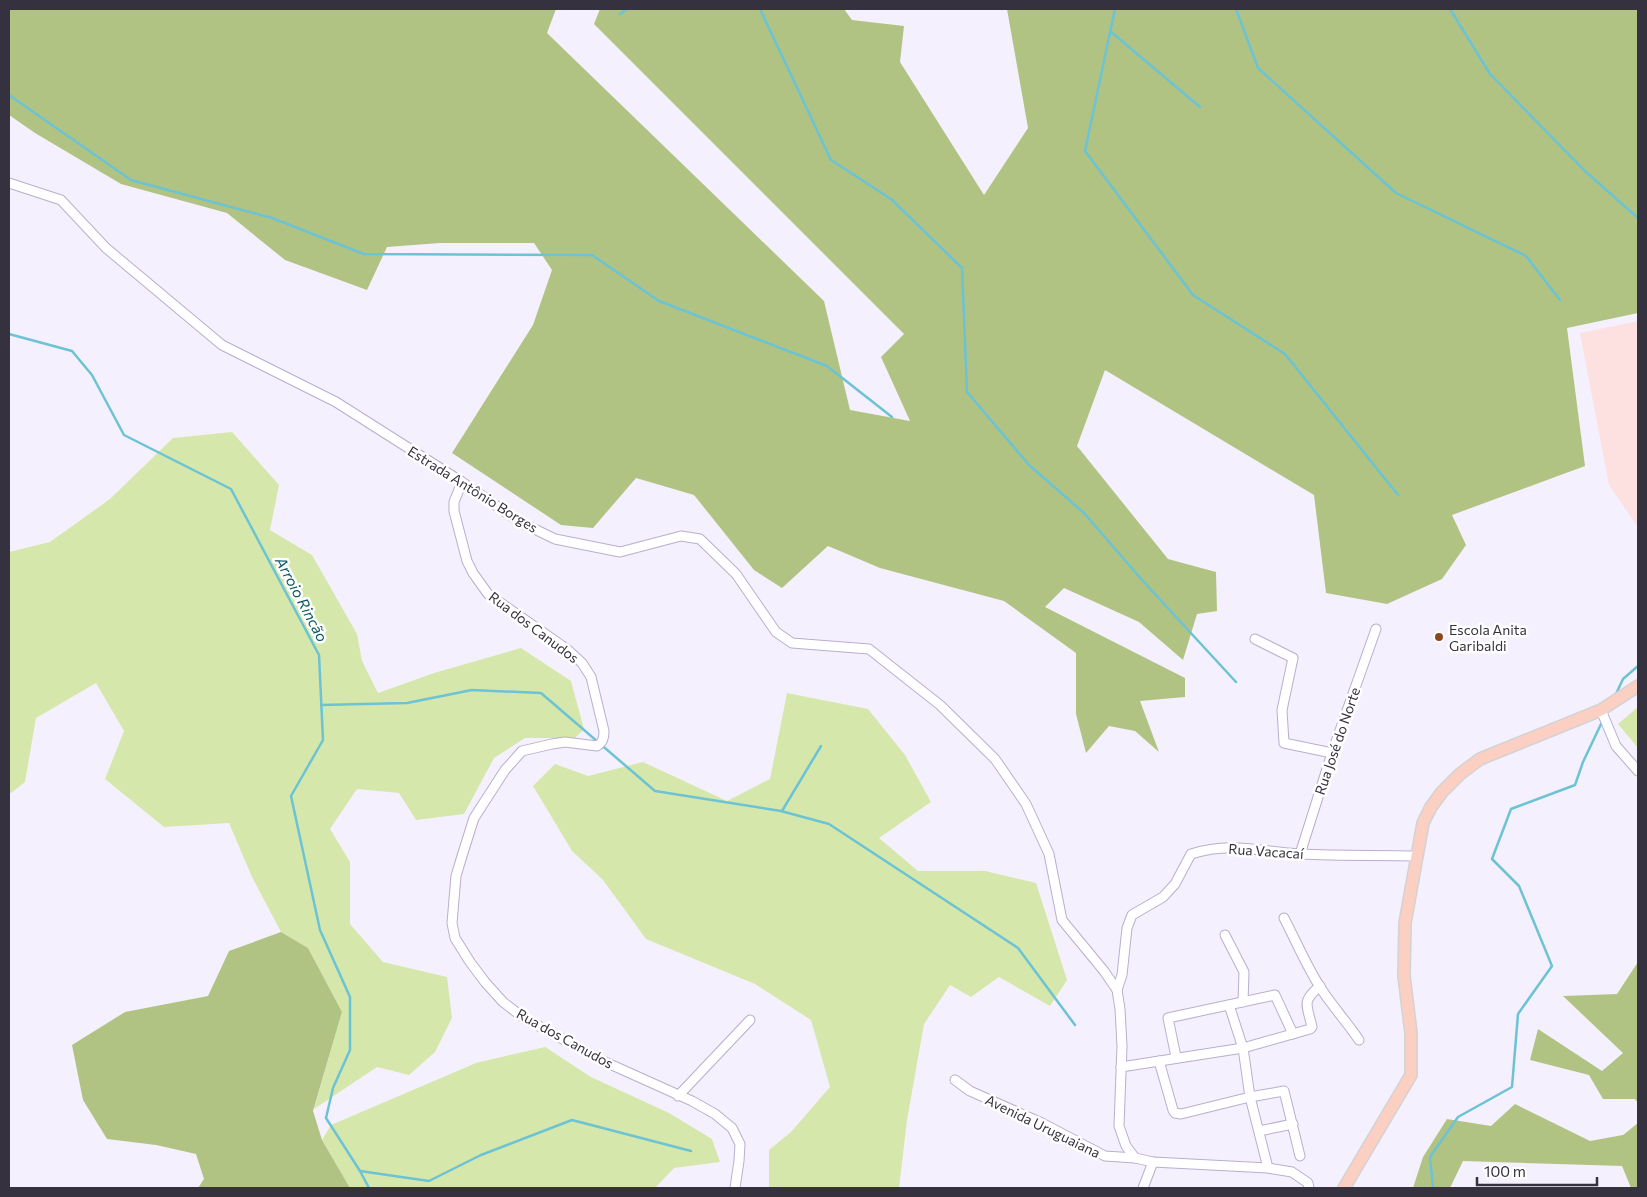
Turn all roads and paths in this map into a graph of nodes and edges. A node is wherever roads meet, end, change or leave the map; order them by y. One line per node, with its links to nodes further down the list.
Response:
1 (9, 183): 2 (street, Estrada Antônio Borges)
2 (462, 482): 14 (street, Estrada Antônio Borges); 25 (street, Rua dos Canudos)
3 (1376, 629): 7 (street, Rua José do Norte)
4 (1255, 639): 7 (street)
5 (1638, 686): 6 (main road)
6 (1604, 709): 8 (street); 10 (main road)
7 (1332, 753): 9 (street, Rua José do Norte)
8 (1638, 771)
9 (1300, 854): 10 (street, Rua Vacacaí); 14 (street, Rua Vacacaí)
10 (1416, 856): 36 (main road)
11 (1284, 918): 13 (street)
12 (1225, 935): 15 (street)
13 (1320, 986): 18 (street); 19 (street)
14 (1117, 990): 23 (street, Estrada Antônio Borges)
15 (1243, 1002): 16 (street); 18 (street)
16 (1229, 1005): 20 (street); 21 (street)
17 (750, 1020): 25 (street)
18 (1293, 1034): 20 (street)
19 (1359, 1040)
20 (1243, 1048): 21 (street); 26 (street)
21 (1176, 1057): 22 (street)
22 (1159, 1060): 23 (street); 26 (street)
23 (1121, 1067): 30 (street, Estrada Antônio Borges)
24 (955, 1080): 30 (street, Avenida Uruguaiana)
25 (678, 1096): 33 (street, Rua dos Canudos)
26 (1250, 1097): 27 (street); 28 (street)
27 (1293, 1124): 28 (street); 29 (street)
28 (1259, 1131): 32 (street)
29 (1300, 1156)
30 (1134, 1158): 31 (street)
31 (1153, 1162): 32 (street); 34 (street)
32 (1268, 1168): 35 (street)
33 (735, 1188)
34 (1143, 1188)
35 (1309, 1188)
36 (1344, 1188)

